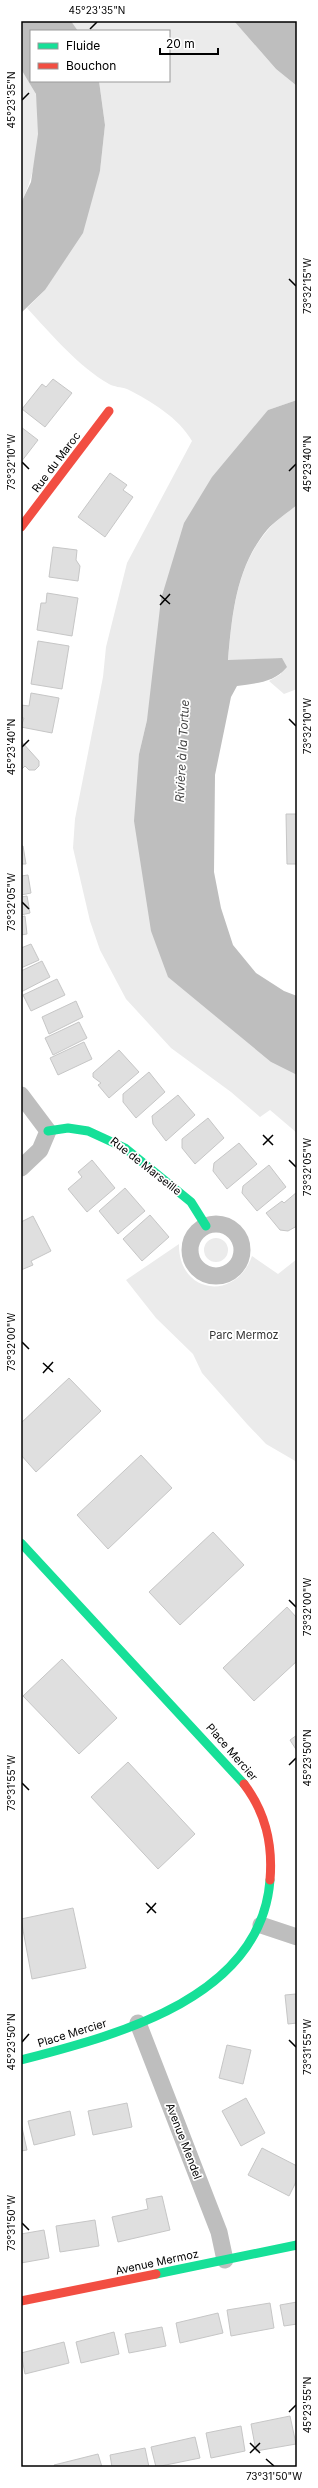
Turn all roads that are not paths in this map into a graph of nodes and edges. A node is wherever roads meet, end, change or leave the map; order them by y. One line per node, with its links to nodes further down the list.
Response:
1 (110, 411): 2 (street, Rue du Maroc)
2 (21, 527)
3 (21, 1095): 4 (street)
4 (48, 1131): 5 (street); 6 (street, Rue de Marseille)
5 (21, 1168)
6 (206, 1226)
7 (21, 1543): 8 (street, Place Mercier)
8 (261, 1925): 9 (street); 10 (street, Place Mercier)
9 (297, 1937)
10 (138, 2023): 11 (street, Place Mercier); 13 (street, Avenue Mendel)
11 (21, 2060)
12 (297, 2245): 13 (street, Avenue Mermoz)
13 (225, 2260): 14 (street, Avenue Mermoz)
14 (21, 2301)

